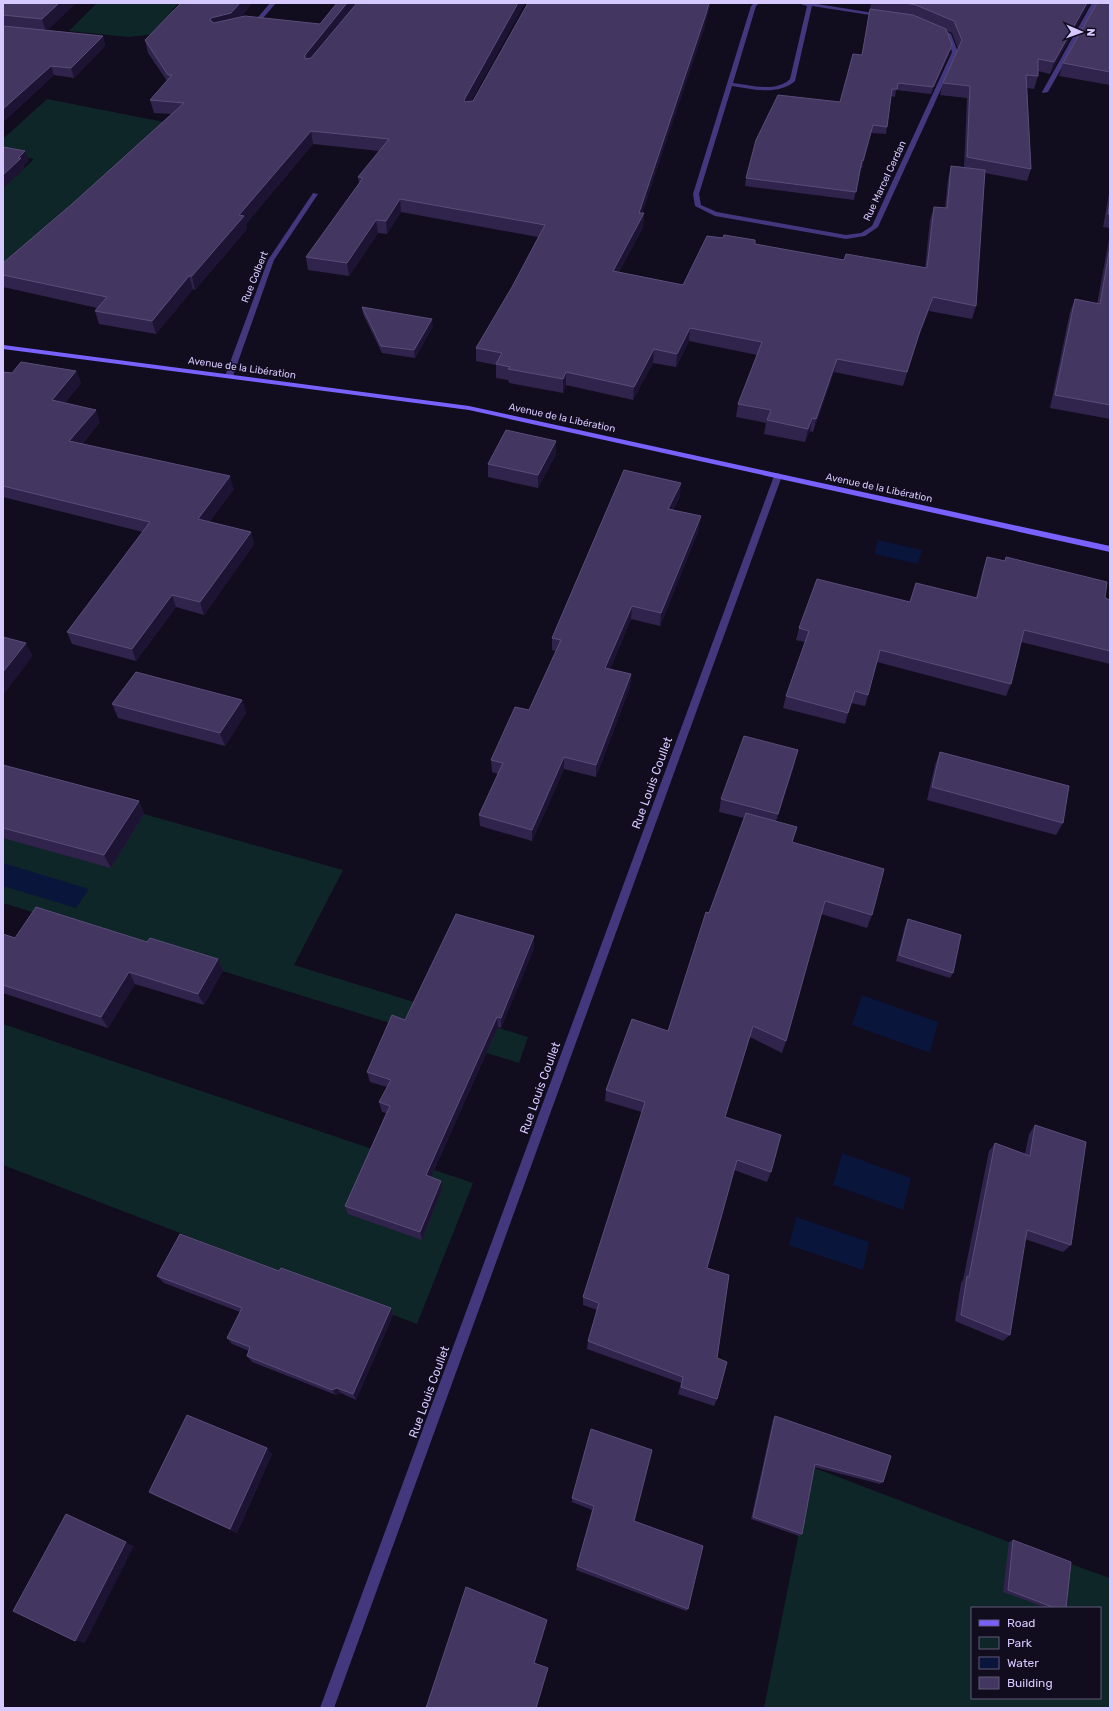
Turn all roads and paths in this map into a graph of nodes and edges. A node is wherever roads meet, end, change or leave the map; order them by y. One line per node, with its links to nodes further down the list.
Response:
1 (273, 3): 7 (street)
2 (757, 3): 9 (street, Rue Marcel Cerdan)
3 (800, 3): 5 (street)
4 (1095, 3): 10 (street)
5 (810, 5): 6 (street); 9 (street)
6 (889, 16)
7 (243, 26)
8 (941, 31): 9 (street, Rue Marcel Cerdan)
9 (731, 84)
10 (1046, 92)
11 (315, 194): 13 (street, Rue Colbert)
12 (3, 347): 13 (main road, Avenue de la Libération)
13 (229, 376): 14 (main road, Avenue de la Libération)
14 (778, 476): 15 (main road, Avenue de la Libération); 16 (street, Rue Louis Coullet)
15 (1110, 549)
16 (327, 1708)

